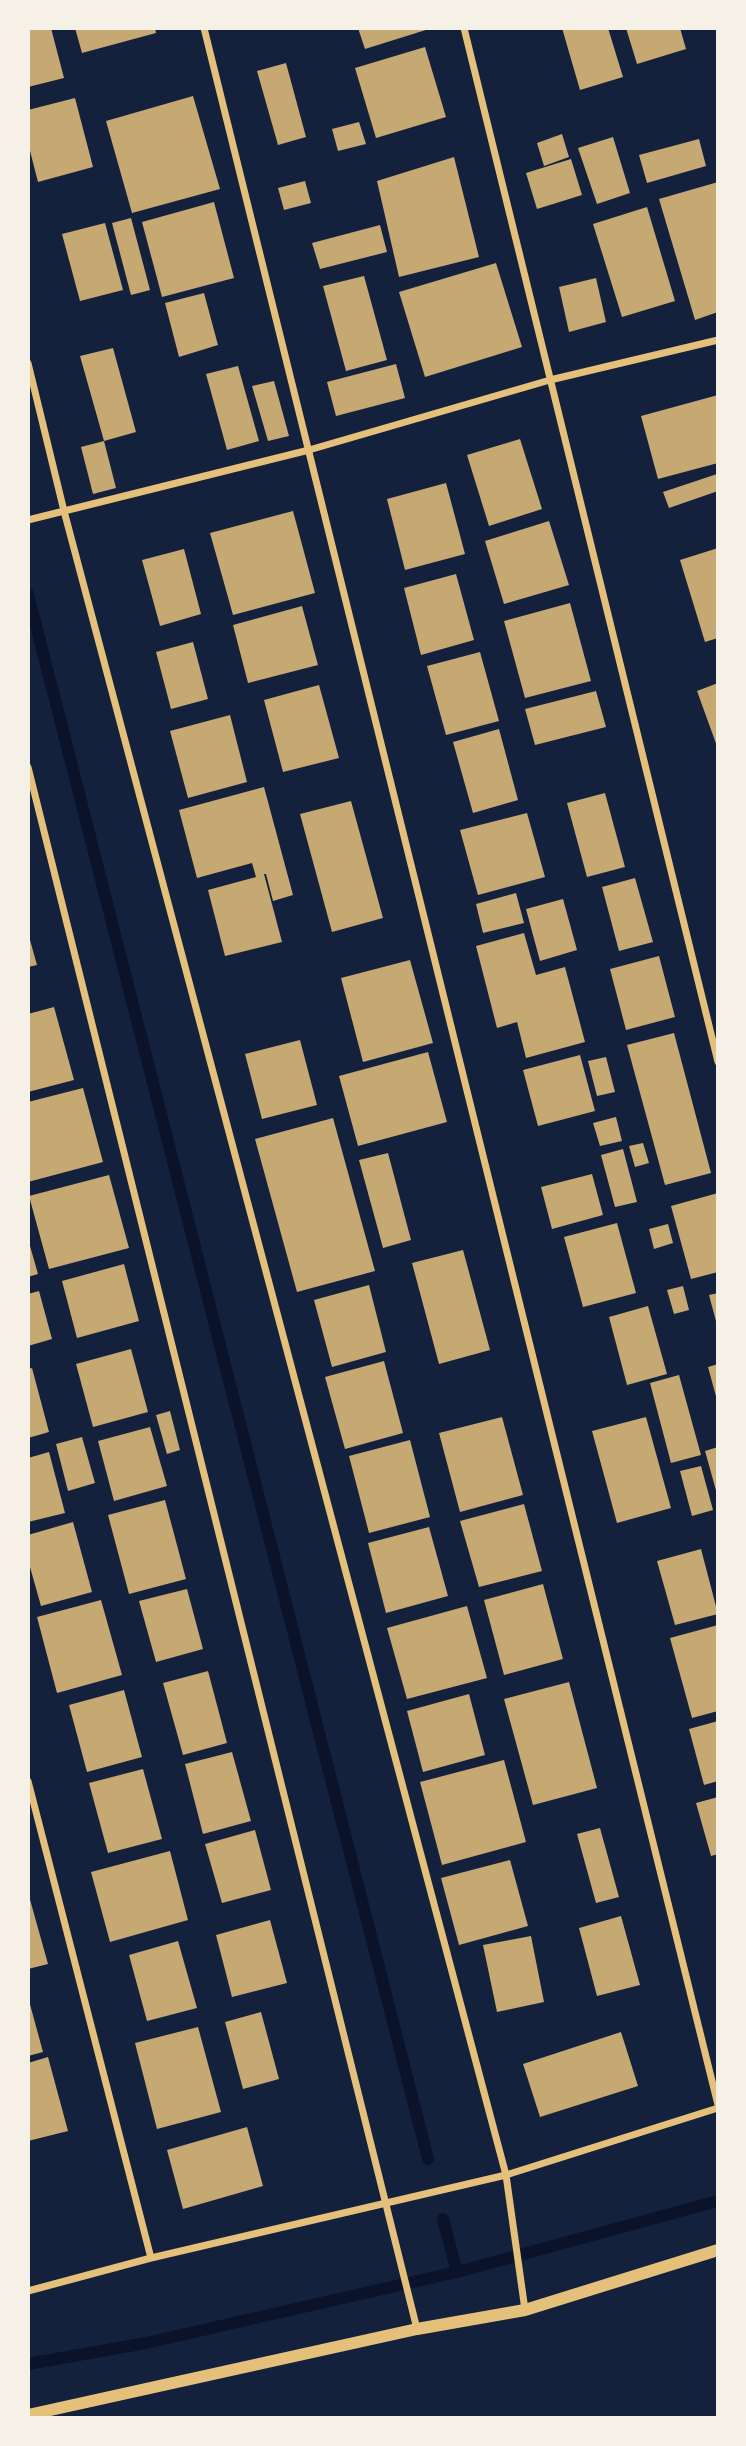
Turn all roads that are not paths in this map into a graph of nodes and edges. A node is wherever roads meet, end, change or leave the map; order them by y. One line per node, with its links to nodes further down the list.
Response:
1 (204, 28): 6 (street)
2 (464, 28): 5 (street)
3 (718, 340): 5 (street)
4 (28, 363): 7 (street)
5 (550, 380): 6 (street); 10 (street)
6 (309, 450): 7 (street); 12 (street)
7 (64, 511): 8 (street); 13 (street)
8 (28, 520)
9 (28, 767): 14 (street)
10 (718, 1062)
11 (28, 1781): 16 (street)
12 (718, 2107): 13 (street)
13 (506, 2175): 14 (street); 18 (street)
14 (385, 2205): 16 (street); 19 (street)
15 (718, 2250): 18 (street)
16 (151, 2258): 17 (street)
17 (28, 2291)
18 (525, 2310): 19 (street)
19 (417, 2329): 20 (street)
20 (28, 2414)

